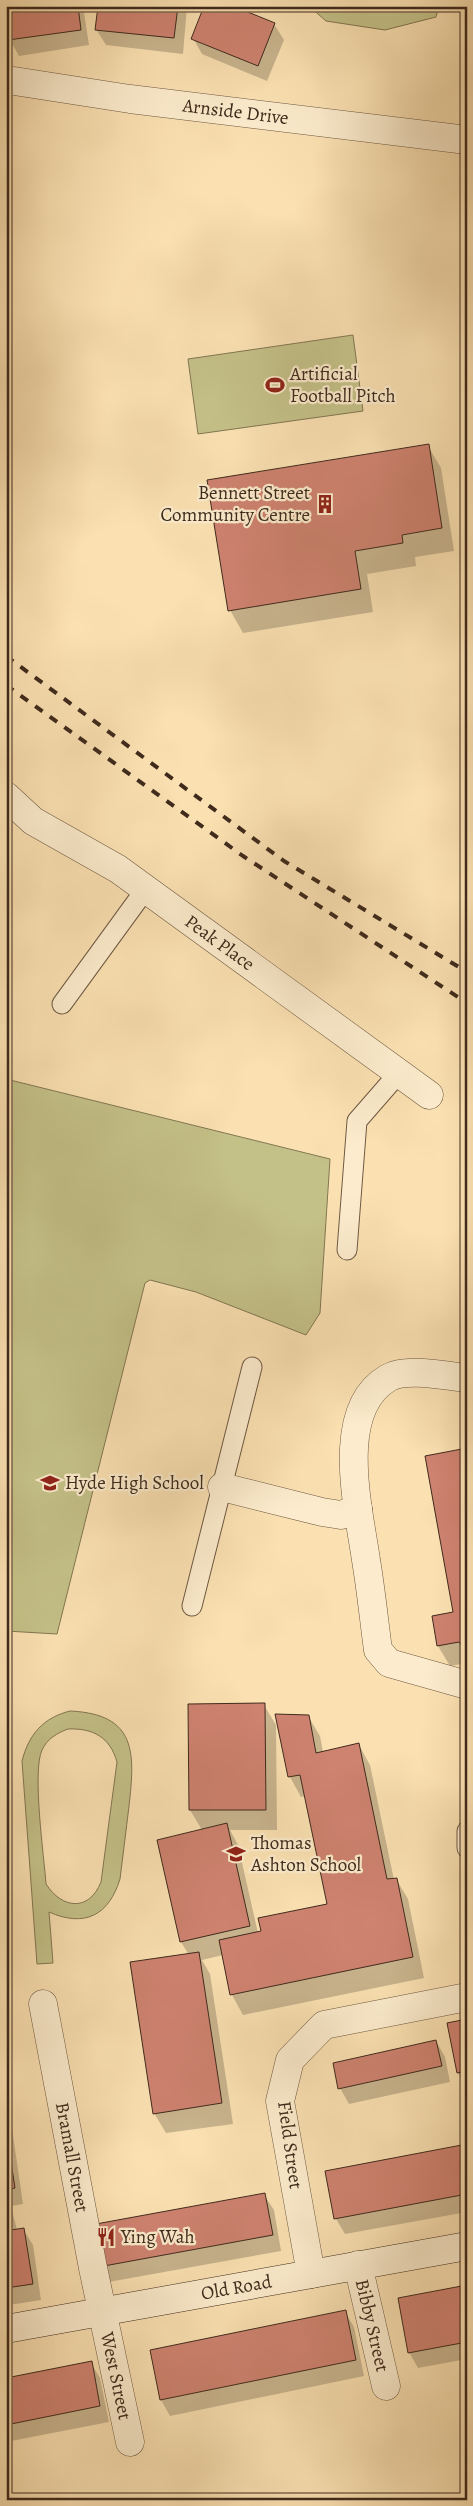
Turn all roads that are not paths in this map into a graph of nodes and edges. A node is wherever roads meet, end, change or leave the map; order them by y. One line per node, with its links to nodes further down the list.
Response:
1 (6, 84): 2 (street, Arnside Drive)
2 (467, 140)
3 (6, 796): 4 (street, Peak Place)
4 (145, 890): 5 (lane); 6 (street, Peak Place)
5 (62, 1004)
6 (398, 1074): 7 (street, Peak Place); 8 (lane)
7 (429, 1096)
8 (347, 1250)
9 (252, 1367): 11 (lane)
10 (467, 1378): 12 (street)
11 (222, 1487): 12 (street); 13 (lane)
12 (358, 1510): 14 (street)
13 (192, 1606)
14 (467, 1685)
15 (467, 1831): 16 (lane)
16 (467, 1848)
17 (467, 1997): 21 (street, Field Street)
18 (42, 2004): 22 (street, Bramall Street)
19 (467, 2246): 20 (street, Old Road)
20 (358, 2265): 21 (street, Old Road); 24 (street, Bibby Street)
21 (311, 2274): 22 (street, Old Road)
22 (103, 2311): 23 (street, Old Road); 25 (street, West Street)
23 (6, 2329)
24 (386, 2386)
25 (130, 2442)

